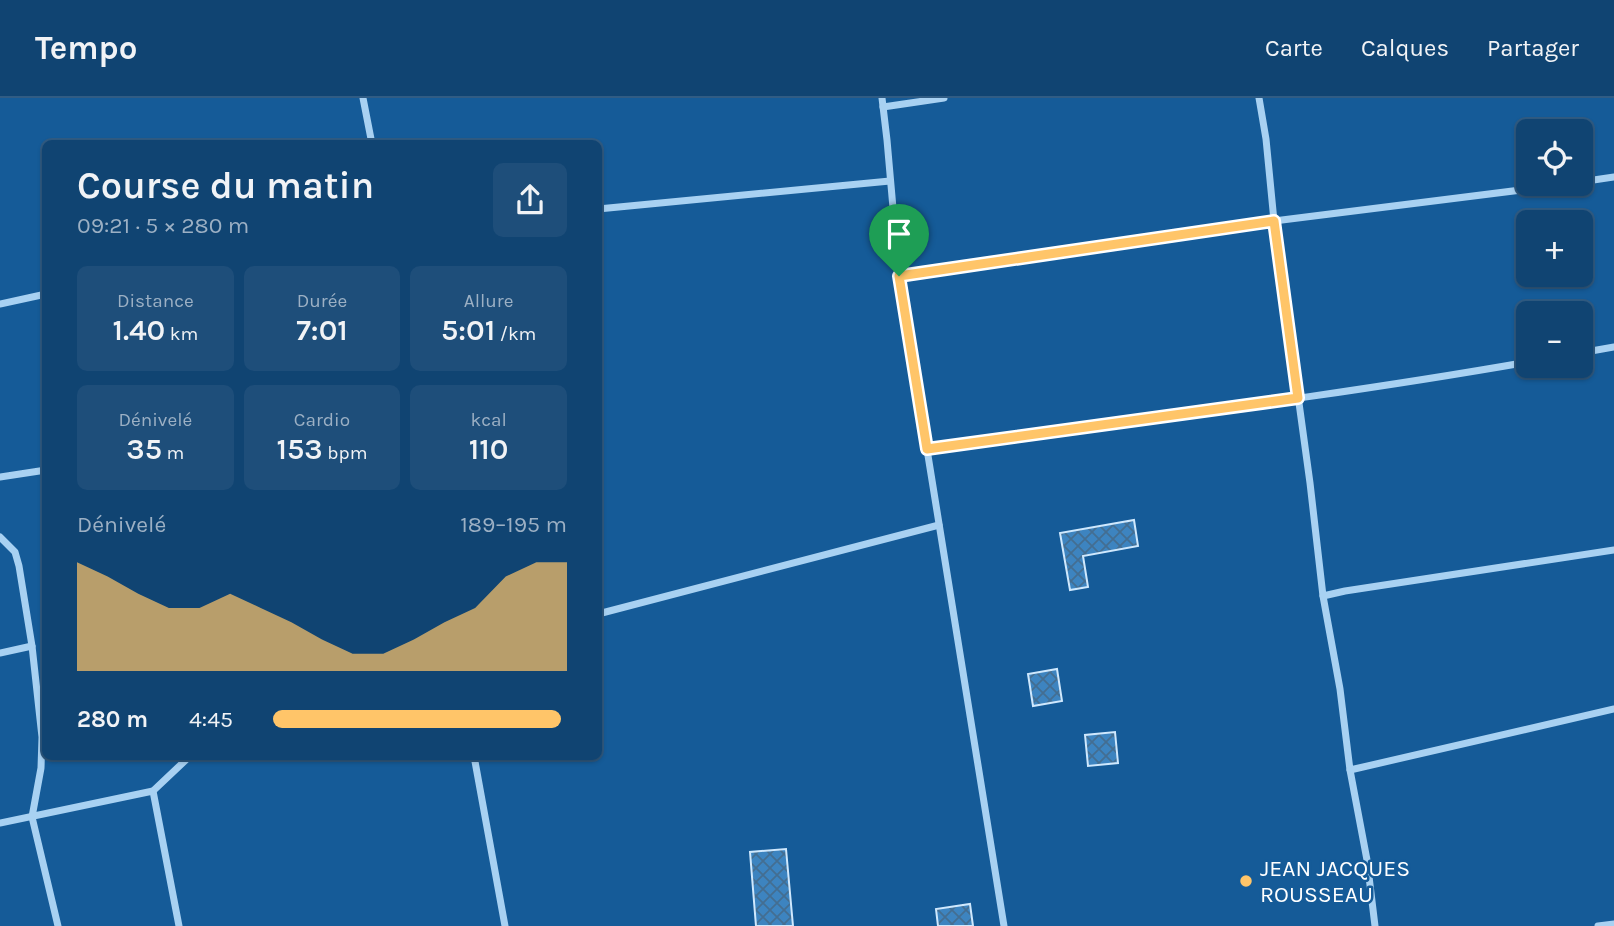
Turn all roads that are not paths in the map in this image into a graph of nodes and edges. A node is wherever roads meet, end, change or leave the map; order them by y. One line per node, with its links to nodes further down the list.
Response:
1 (363, 98): 6 (street)
2 (881, 98): 5 (street)
3 (944, 98): 5 (street)
4 (1259, 98): 12 (street)
5 (883, 107): 9 (street)
6 (371, 140)
7 (1614, 177): 8 (street)
8 (1593, 180)
9 (890, 181): 11 (street); 13 (street)
10 (1516, 191): 12 (street)
11 (602, 209)
12 (1274, 221): 13 (street); 19 (street)
13 (899, 276): 20 (street)
14 (42, 295): 15 (street)
15 (0, 304)
16 (1614, 347): 17 (street)
17 (1593, 351)
18 (1516, 364): 19 (street)
19 (1298, 398): 20 (street); 26 (street)
20 (927, 449): 23 (street)
21 (42, 471): 22 (street)
22 (0, 477)
23 (939, 525): 27 (street); 41 (street)
24 (0, 537): 28 (street)
25 (1614, 550): 26 (street)
26 (1323, 596): 33 (street)
27 (602, 613)
28 (33, 646): 29 (street); 35 (street)
29 (0, 653)
30 (1614, 709): 33 (street)
31 (186, 760): 34 (street)
32 (475, 760): 40 (street)
33 (1350, 769): 42 (street)
34 (153, 791): 35 (street); 39 (street)
35 (32, 817): 36 (street); 38 (street)
36 (0, 823)
37 (1614, 924): 43 (street)
38 (58, 926)
39 (179, 926)
40 (505, 926)
41 (1004, 926)
42 (1375, 926)
43 (1598, 926)

